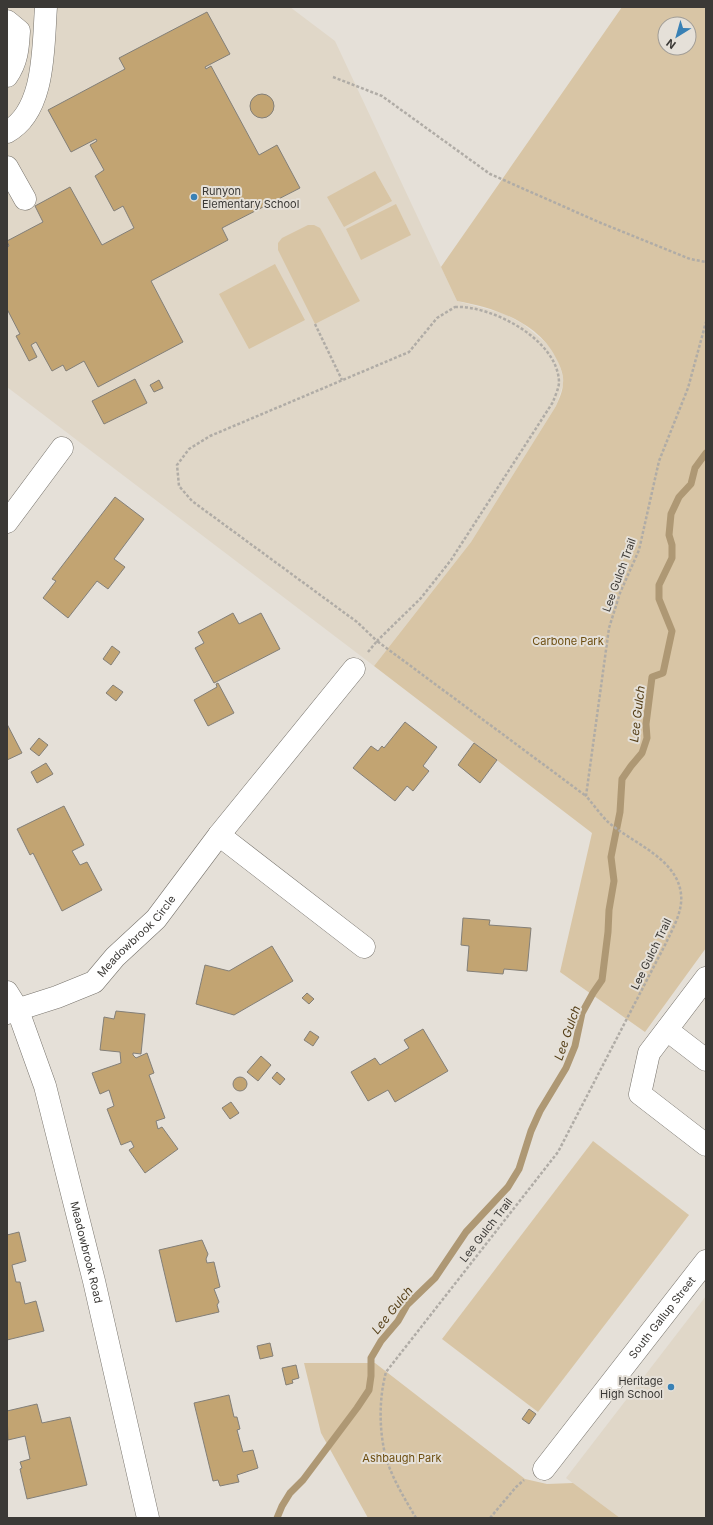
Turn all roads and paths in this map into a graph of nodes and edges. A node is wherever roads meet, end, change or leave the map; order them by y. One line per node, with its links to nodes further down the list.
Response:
1 (46, 7): 5 (street)
2 (7, 21): 3 (street)
3 (7, 76)
4 (333, 76): 8 (path)
5 (7, 132)
6 (7, 167): 7 (street)
7 (25, 199)
8 (706, 262)
9 (706, 322): 16 (path, Lee Gulch Trail)
10 (315, 324): 11 (path)
11 (342, 380): 14 (path); 14 (path)
12 (62, 448): 13 (street)
13 (7, 522)
14 (377, 641): 15 (path); 16 (path)
15 (354, 669): 17 (street, Meadowbrook Circle)
16 (586, 796): 27 (path, Lee Gulch Trail)
17 (219, 835): 18 (street); 20 (street, Meadowbrook Circle)
18 (364, 947)
19 (706, 978): 21 (street)
20 (10, 1005): 26 (street, Meadowbrook Road)
21 (667, 1030): 22 (street); 23 (street)
22 (706, 1060)
23 (706, 1145)
24 (706, 1260): 25 (street, South Gallup Street)
25 (544, 1469): 28 (path)
26 (148, 1518)
27 (416, 1518)
28 (490, 1518)

